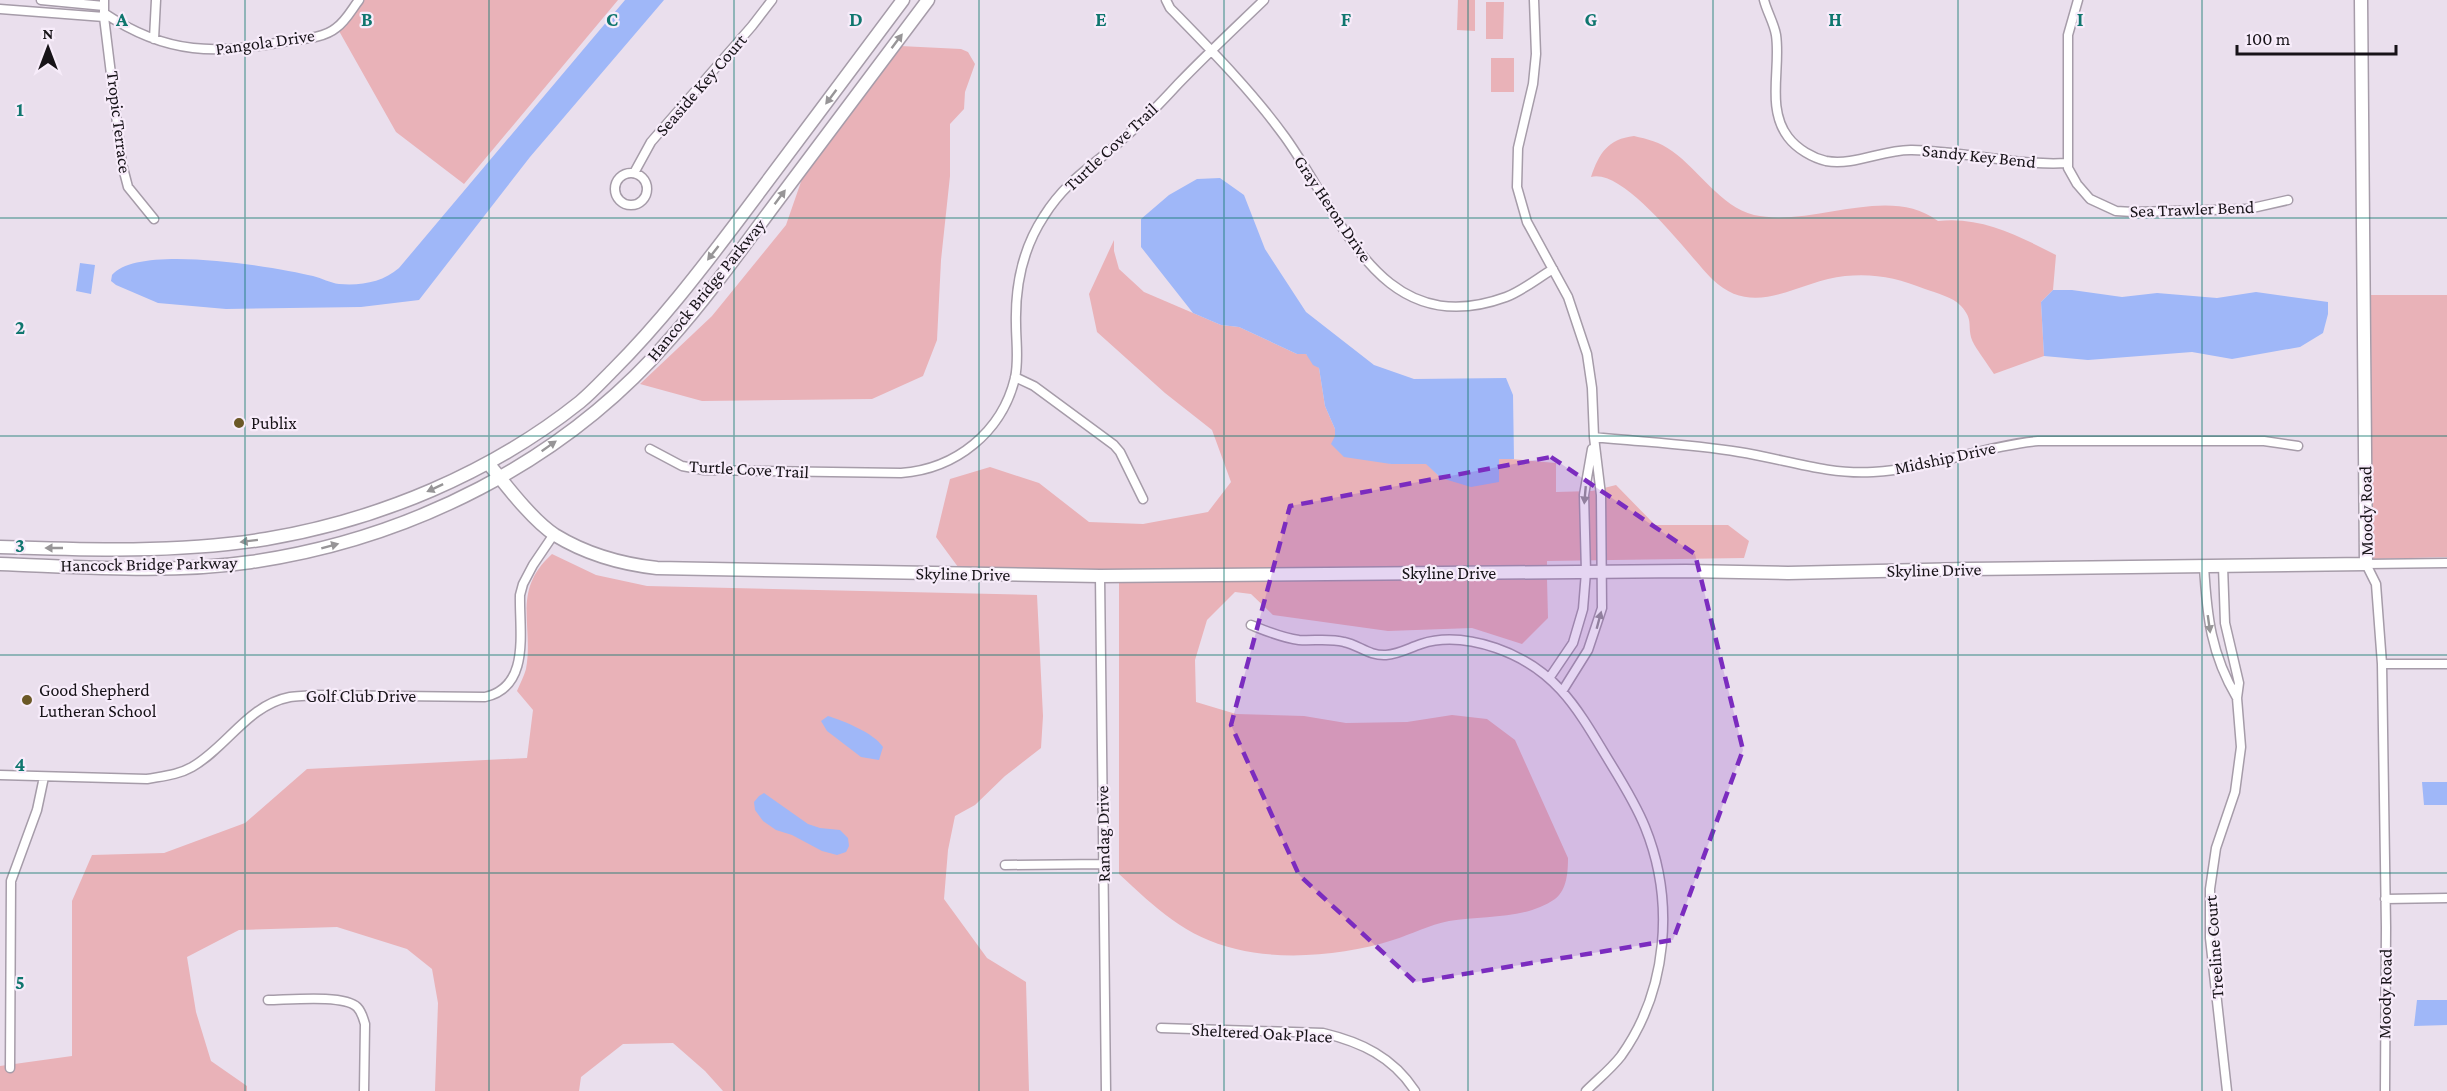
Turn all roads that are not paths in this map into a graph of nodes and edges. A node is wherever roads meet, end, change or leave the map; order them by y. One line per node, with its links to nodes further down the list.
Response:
1 (41, 0): 14 (street)
2 (156, 0): 15 (street)
3 (359, 0): 15 (street, Pangola Drive)
4 (772, 0): 18 (street, Seaside Key Court)
5 (903, 0): 26 (street, Hancock Bridge Parkway, one-way to 26)
6 (928, 0): 27 (street, Hancock Bridge Parkway, one-way to 6)
7 (1166, 0): 16 (street, Gray Heron Drive)
8 (1264, 0): 16 (street, Turtle Cove Trail)
9 (1534, 0): 21 (street)
10 (1764, 0): 17 (street, Sandy Key Bend)
11 (2078, 0): 17 (street, Sea Trawler Bend)
12 (2361, 0): 33 (street, Moody Road)
13 (0, 9): 14 (street)
14 (104, 9): 15 (street, Pangola Drive); 20 (street, Tropic Terrace)
15 (154, 39)
16 (1211, 50): 21 (street, Gray Heron Drive); 22 (street, Turtle Cove Trail)
17 (2067, 163): 19 (street, Sea Trawler Bend)
18 (634, 173)
19 (2288, 200)
20 (154, 219)
21 (1553, 269): 23 (street)
22 (1015, 377): 25 (street, Turtle Cove Trail); 28 (street)
23 (1594, 437): 24 (street, Midship Drive); 36 (street, one-way to 36); 37 (street)
24 (2298, 446)
25 (650, 449)
26 (488, 462): 27 (street, Skyline Drive); 30 (street, Hancock Bridge Parkway, one-way to 30)
27 (500, 477): 29 (street, Skyline Drive); 32 (street, Hancock Bridge Parkway, one-way to 27)
28 (1143, 499)
29 (554, 534): 38 (street, Skyline Drive); 48 (street, Golf Club Drive)
30 (0, 547)
31 (2447, 563): 33 (street, Skyline Drive)
32 (0, 564)
33 (2366, 564): 35 (street, Skyline Drive); 42 (street, Moody Road)
34 (2204, 566): 35 (street, Skyline Drive); 37 (street, Skyline Drive); 46 (street, Treeline Court, one-way to 46)
35 (2223, 566): 46 (street, Treeline Court)
36 (1586, 572): 37 (street, Skyline Drive); 38 (street, Skyline Drive); 40 (street)
37 (1601, 572): 41 (street, one-way to 37)
38 (1100, 576): 49 (street, Randag Drive)
39 (1251, 625): 44 (street)
40 (1576, 634): 41 (street); 44 (street)
41 (1592, 641): 45 (street)
42 (2382, 664): 43 (street); 51 (street, Moody Road)
43 (2447, 664)
44 (1550, 677): 45 (street)
45 (1563, 690): 59 (street)
46 (2237, 699): 60 (street, Treeline Court)
47 (0, 775): 48 (street, Golf Club Drive)
48 (44, 777): 55 (street)
49 (1103, 864): 50 (street); 57 (street, Randag Drive)
50 (1005, 865)
51 (2385, 898): 52 (street); 61 (street, Moody Road)
52 (2447, 898)
53 (268, 1000): 56 (street)
54 (1161, 1028): 58 (street, Sheltered Oak Place)
55 (10, 1068)
56 (364, 1091)
57 (1106, 1091)
58 (1415, 1091)
59 (1586, 1091)
60 (2227, 1091)
61 (2385, 1091)

